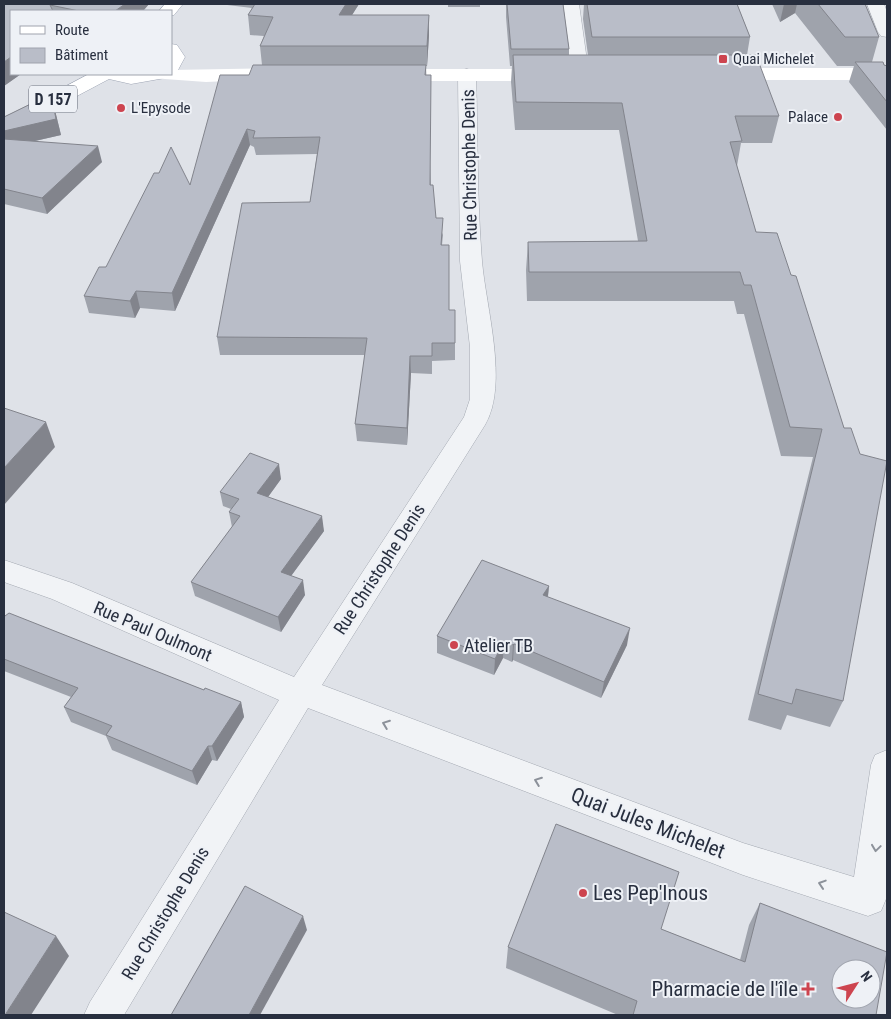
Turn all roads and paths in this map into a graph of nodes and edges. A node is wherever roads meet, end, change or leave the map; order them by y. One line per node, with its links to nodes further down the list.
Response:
1 (570, 4): 15 (street)
2 (875, 4): 3 (street)
3 (887, 32)
4 (173, 56): 5 (street)
5 (243, 74): 6 (street); 12 (street)
6 (301, 74)
7 (709, 74): 8 (street)
8 (887, 74)
9 (101, 75): 17 (street, D 157)
10 (118, 75): 11 (street)
11 (151, 75)
12 (170, 75)
13 (368, 75): 14 (street)
14 (467, 75): 15 (street); 19 (street, Rue Christophe Denis)
15 (580, 75): 16 (street)
16 (599, 75)
17 (4, 127)
18 (4, 571): 19 (street, Rue Paul Oulmont)
19 (303, 692): 20 (street, Quai Jules Michelet, one-way to 19); 21 (street, Rue Christophe Denis)
20 (887, 765)
21 (103, 1015)

